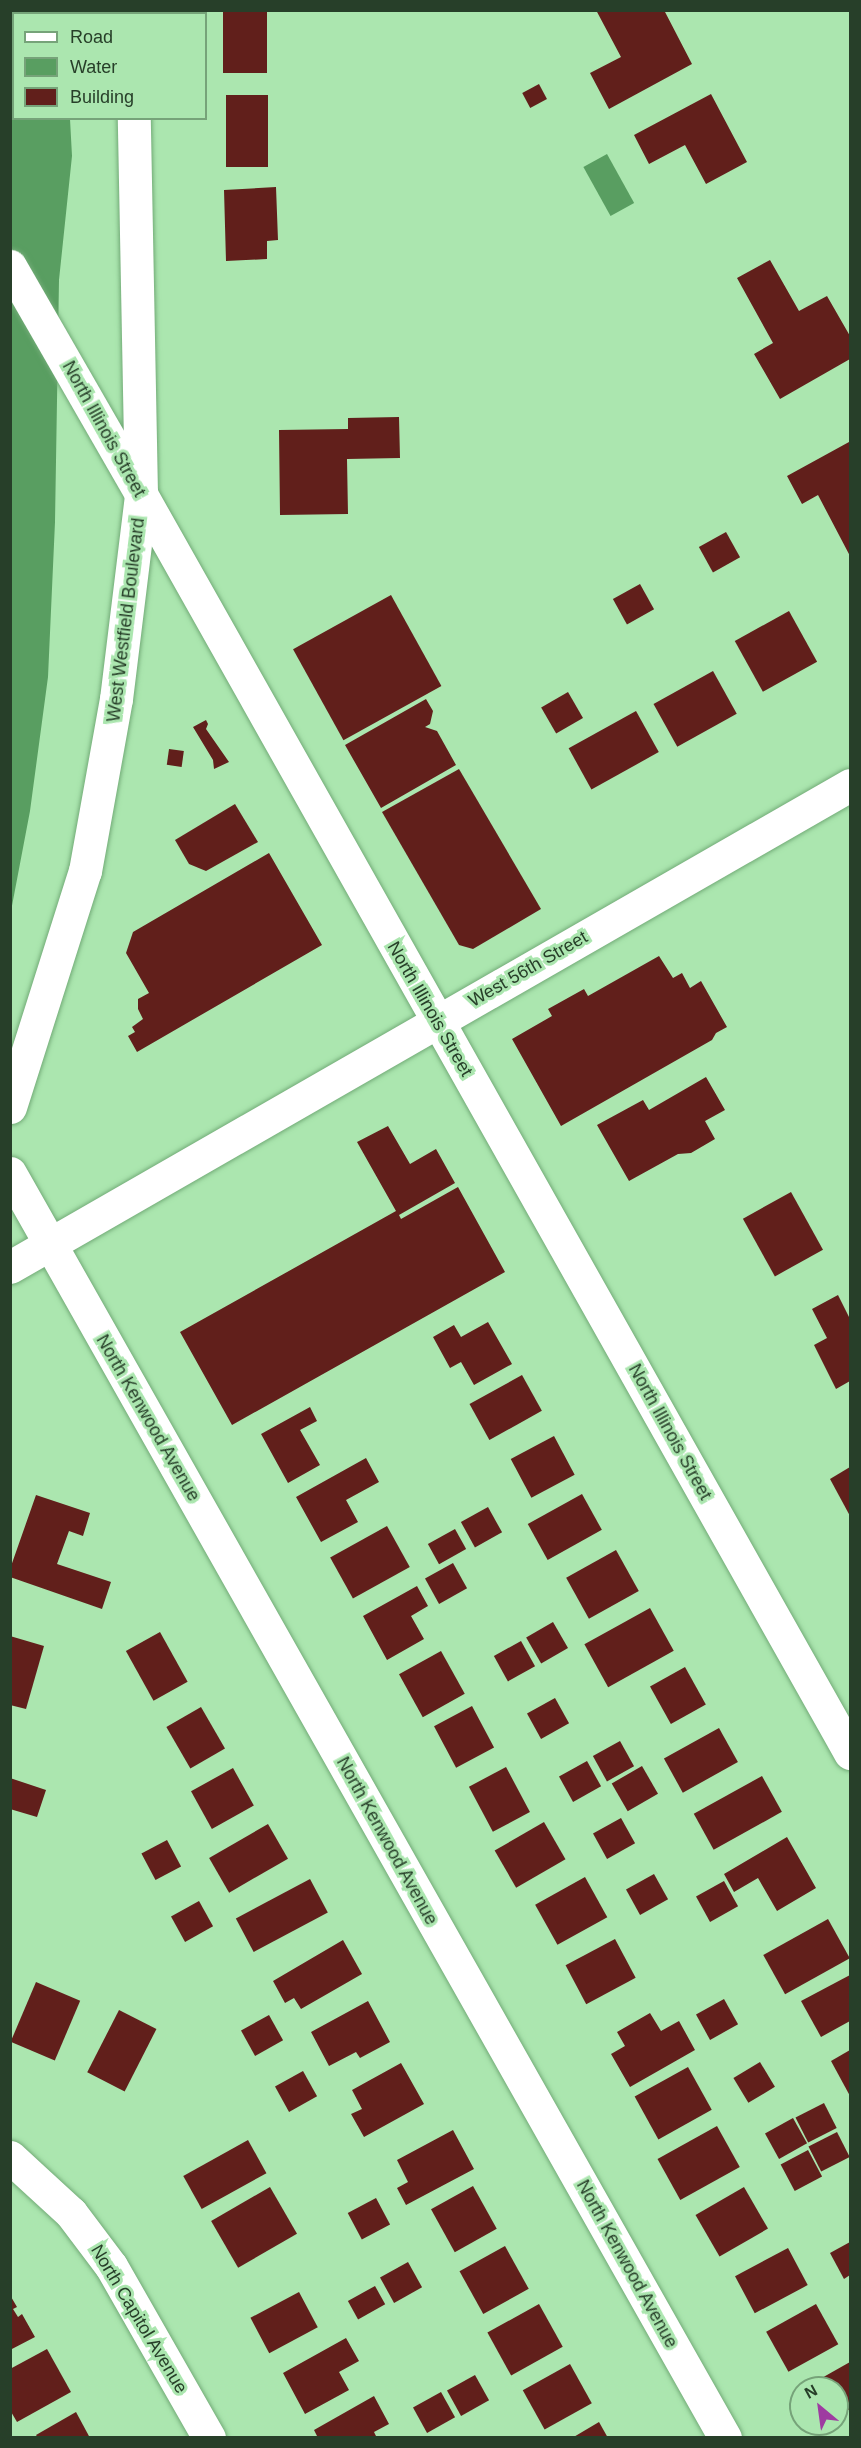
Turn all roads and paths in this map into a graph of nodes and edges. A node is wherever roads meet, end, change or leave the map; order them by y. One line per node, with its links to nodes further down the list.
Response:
1 (134, 120): 3 (street, West Westfield Boulevard)
2 (10, 266): 3 (street, North Illinois Street)
3 (141, 494): 5 (street, North Illinois Street); 6 (street, West Westfield Boulevard)
4 (850, 785): 5 (street, West 56th Street)
5 (437, 1020): 8 (street, West 56th Street); 10 (street, North Illinois Street)
6 (10, 1107)
7 (10, 1173): 8 (street, North Kenwood Avenue)
8 (50, 1245): 9 (street); 13 (street, North Kenwood Avenue)
9 (10, 1267)
10 (850, 1753)
11 (10, 2157): 12 (street, North Capitol Avenue)
12 (208, 2438)
13 (725, 2438)

